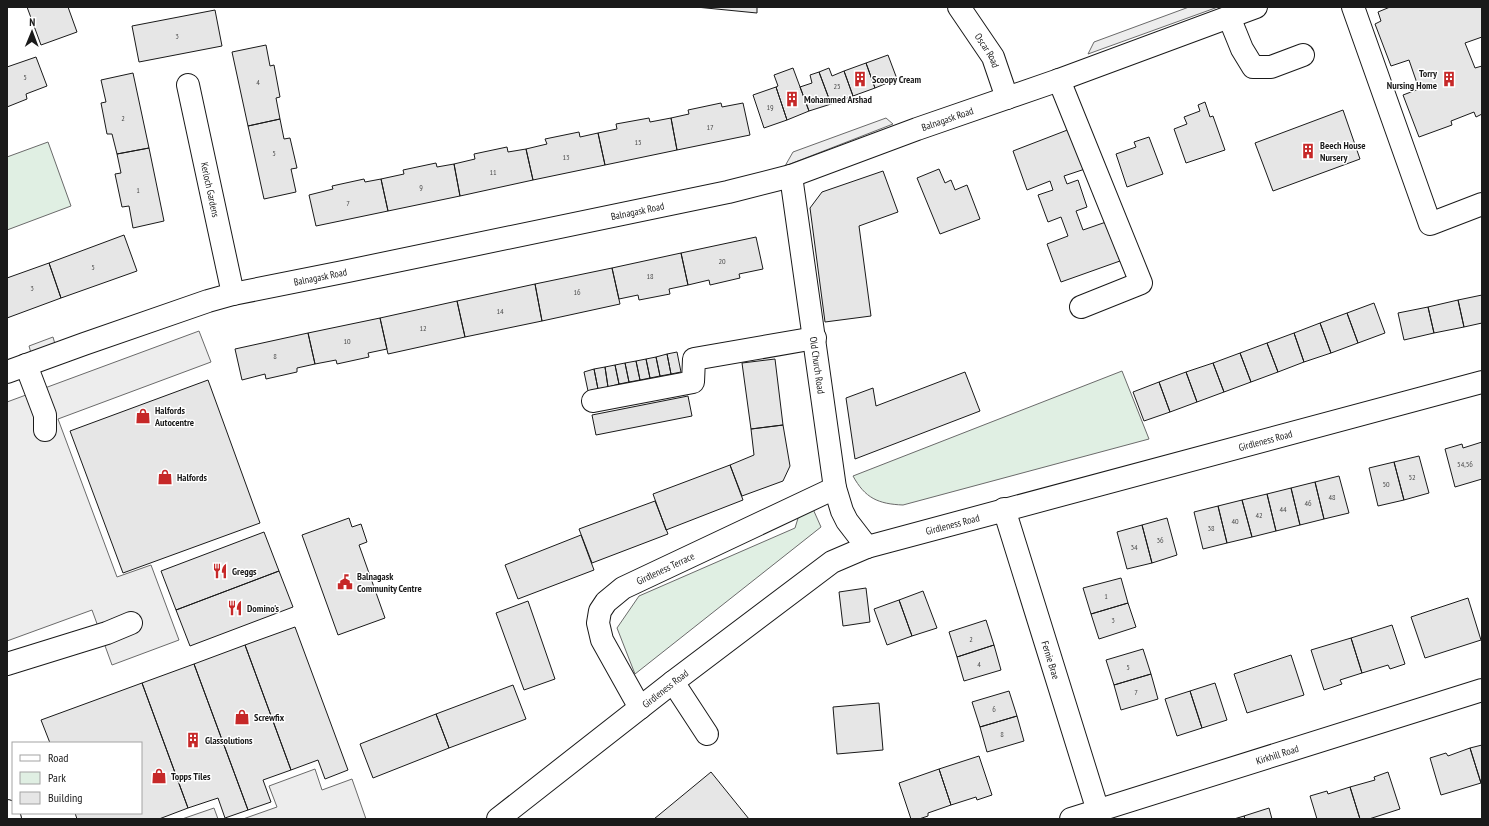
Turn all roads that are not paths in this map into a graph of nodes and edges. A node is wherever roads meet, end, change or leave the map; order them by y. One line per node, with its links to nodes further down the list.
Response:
1 (959, 7): 8 (street, Oscar Road)
2 (1256, 7): 4 (street, Balnagask Road)
3 (1353, 7): 10 (street)
4 (1229, 17): 5 (street); 6 (street, Balnagask Road)
5 (1303, 55)
6 (1059, 80): 8 (street, Balnagask Road); 12 (street)
7 (188, 85): 11 (street, Kerloch Gardens)
8 (1007, 98): 9 (street, Balnagask Road)
9 (791, 176): 11 (street, Balnagask Road); 13 (street, Old Church Road)
10 (1482, 204)
11 (233, 294): 14 (street, Balnagask Road)
12 (1081, 307)
13 (815, 338): 16 (street); 18 (street, Old Church Road)
14 (16, 369): 17 (street)
15 (1482, 382): 19 (street, Girdleness Road)
16 (593, 401)
17 (45, 430)
18 (835, 488): 20 (street, Old Church Road); 25 (street, Girdleness Terrace)
19 (1004, 509): 20 (street, Girdleness Road); 27 (street, Fernie Brae)
20 (866, 547): 23 (street, Girdleness Road)
21 (131, 623): 22 (street)
22 (7, 664)
23 (673, 682): 25 (street, Girdleness Road); 26 (street)
24 (1482, 690): 27 (street, Kirkhill Road)
25 (640, 708): 30 (street, Girdleness Road)
26 (707, 734)
27 (1098, 810): 31 (street, Kirkhill Road)
28 (7, 811): 29 (street)
29 (10, 819)
30 (500, 819)
31 (1071, 819)

